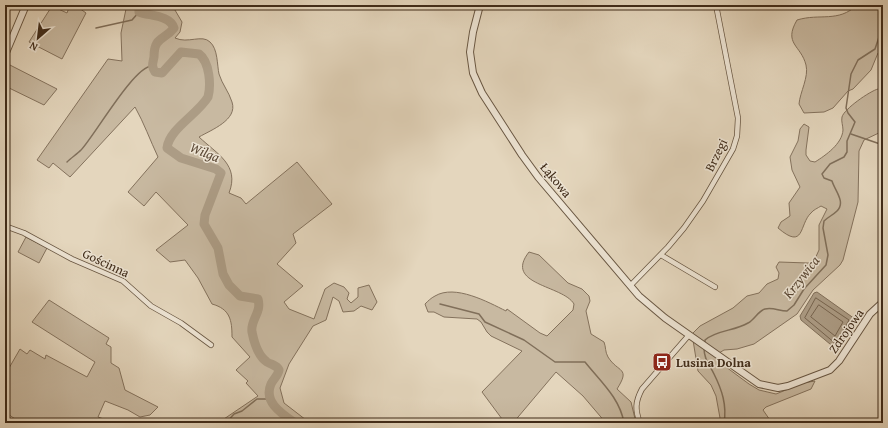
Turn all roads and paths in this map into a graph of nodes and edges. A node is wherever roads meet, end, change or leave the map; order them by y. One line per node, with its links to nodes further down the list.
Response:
1 (26, 5): 4 (street)
2 (480, 5): 7 (street, Łąkowa)
3 (716, 5): 6 (street, Brzegi)
4 (5, 55)
5 (5, 226): 11 (street, Gościnna)
6 (661, 255): 7 (street, Brzegi); 8 (street)
7 (630, 286): 10 (street, Łąkowa)
8 (715, 288)
9 (883, 302): 10 (street, Zdrojowa)
10 (689, 335): 12 (street)
11 (210, 345)
12 (640, 423)

